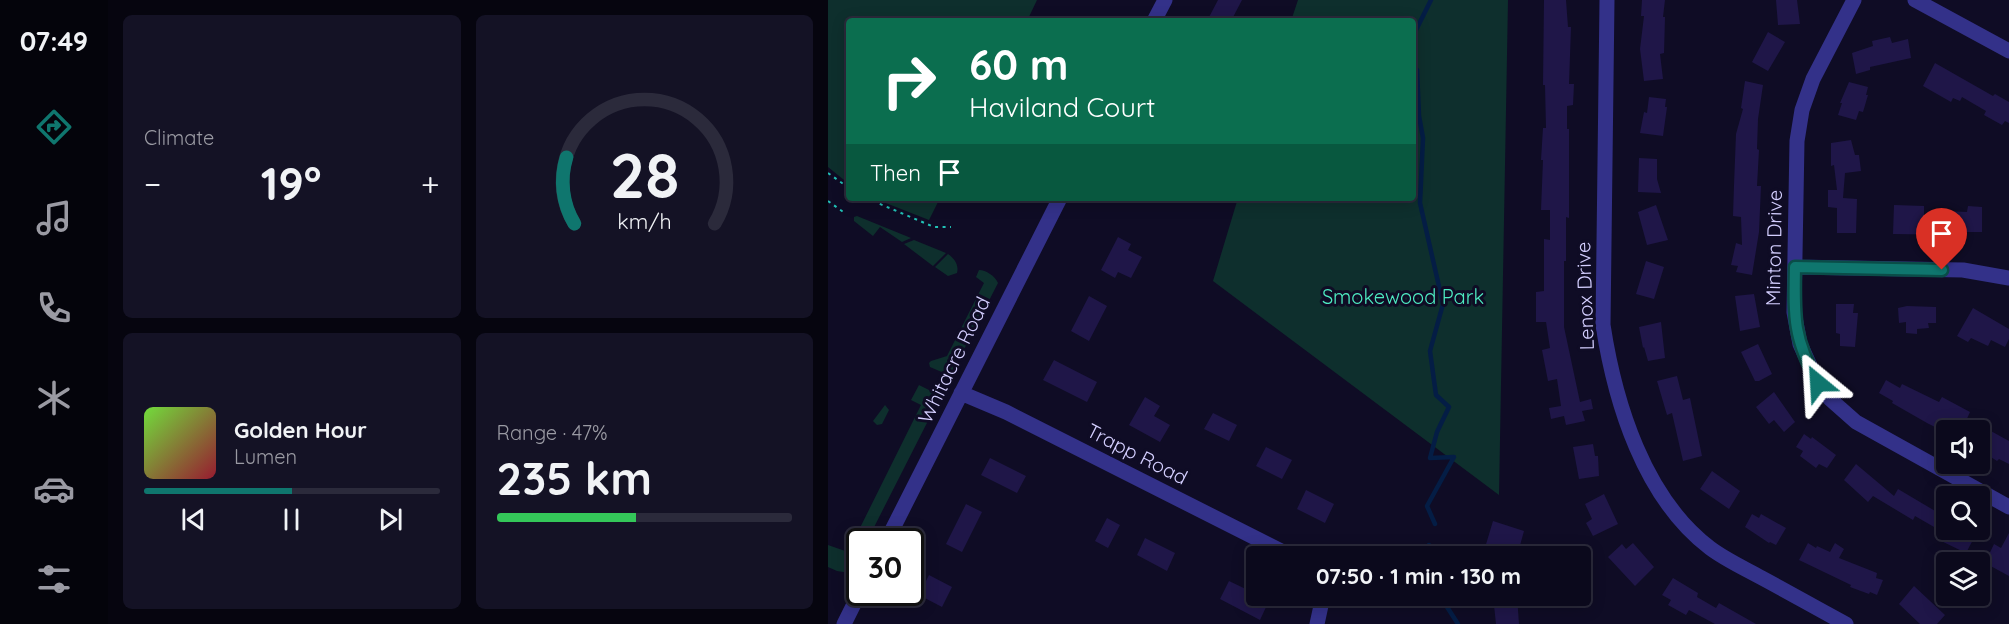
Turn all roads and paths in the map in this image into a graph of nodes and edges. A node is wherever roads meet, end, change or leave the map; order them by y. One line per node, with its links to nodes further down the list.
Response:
1 (1165, 0): 5 (street)
2 (1607, 0): 24 (street, Lenox Drive)
3 (1854, 0): 14 (street, Minton Drive)
4 (1915, 0): 6 (street)
5 (1156, 18)
6 (2009, 51)
7 (828, 173): 8 (path)
8 (846, 186)
9 (828, 201): 12 (path)
10 (873, 201): 13 (path)
11 (1058, 201): 16 (street, Whitacre Road)
12 (846, 214)
13 (951, 227)
14 (1795, 267): 15 (street); 17 (street, Minton Drive)
15 (2009, 278)
16 (961, 393): 18 (street, Whitacre Road); 19 (street, Trapp Road)
17 (2009, 507)
18 (893, 528)
19 (1271, 546)
20 (853, 606): 22 (street)
21 (1321, 606): 23 (street)
22 (844, 624)
23 (1317, 624)
24 (1846, 624)

